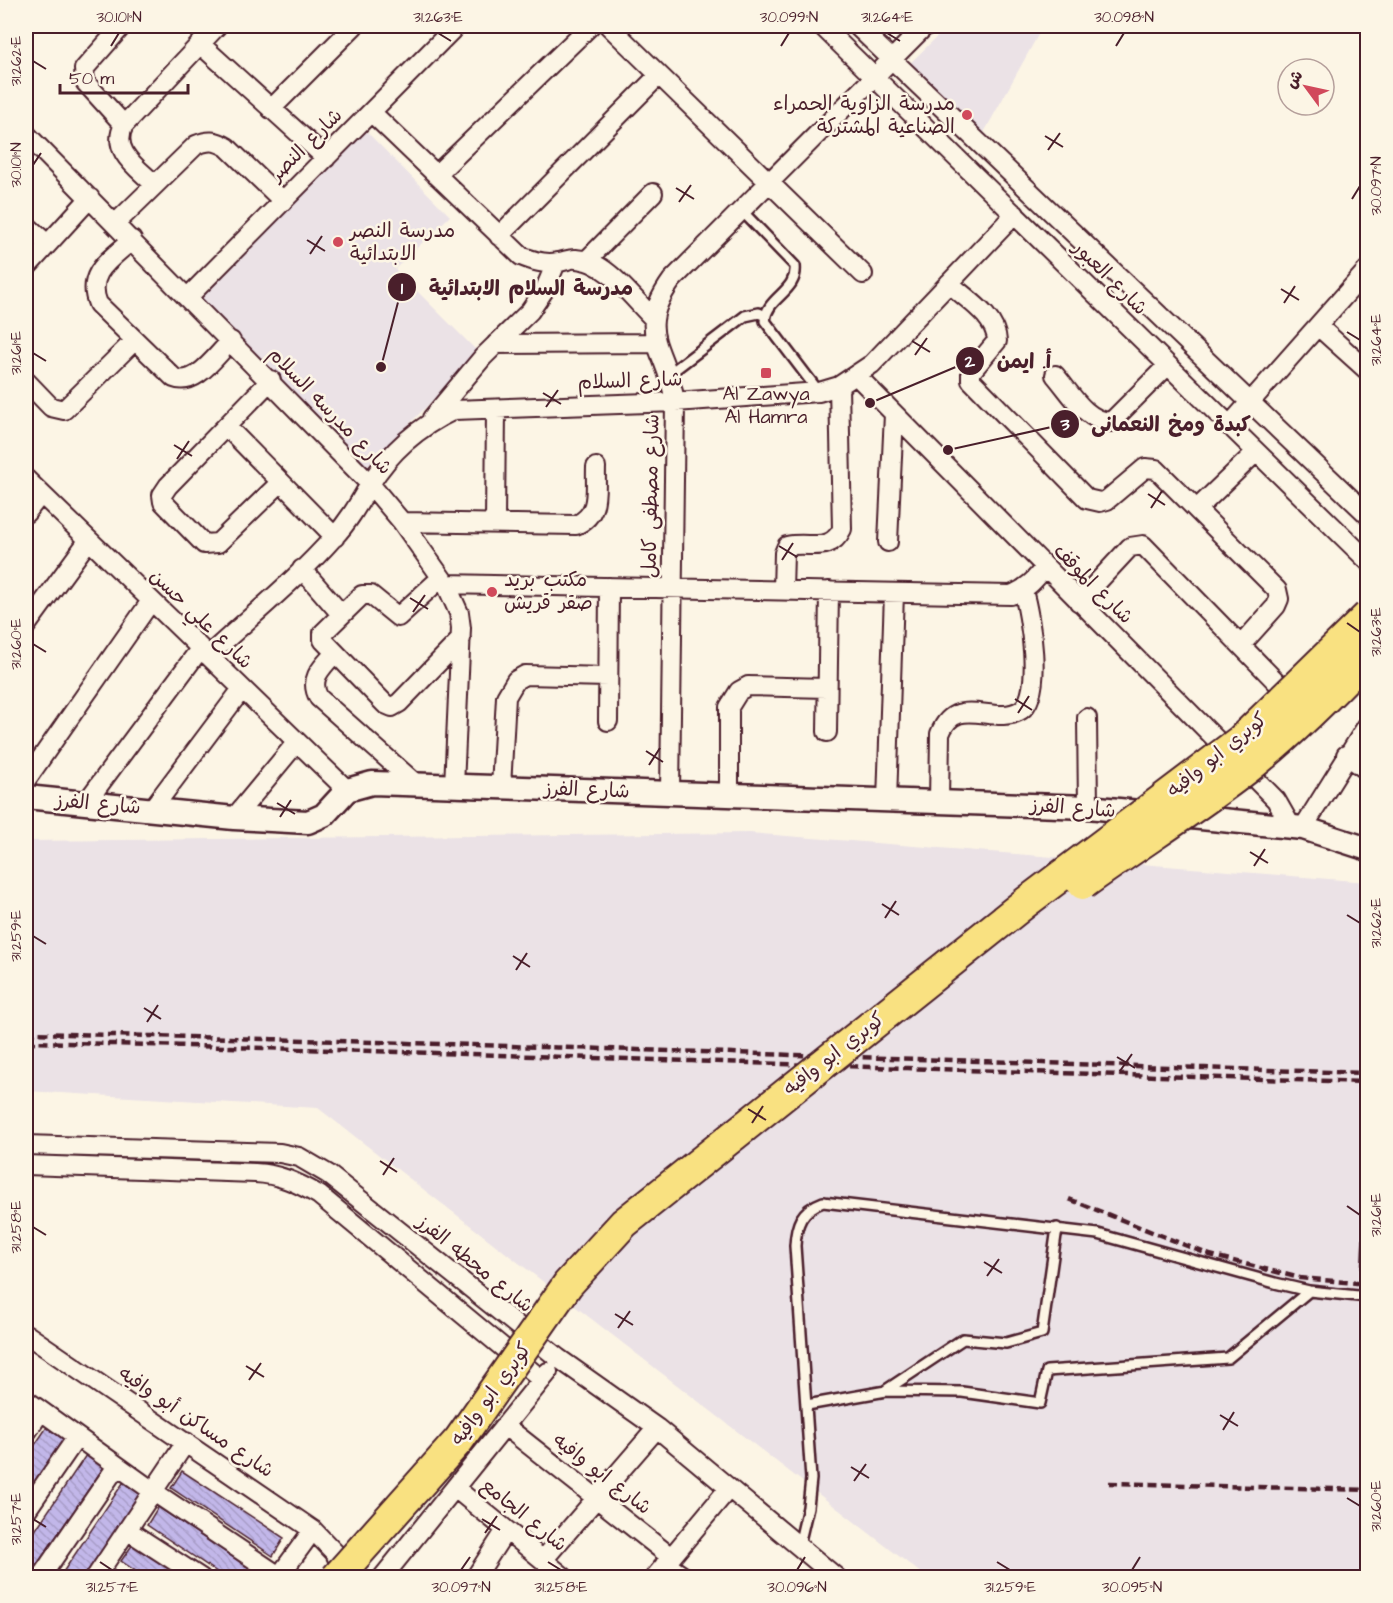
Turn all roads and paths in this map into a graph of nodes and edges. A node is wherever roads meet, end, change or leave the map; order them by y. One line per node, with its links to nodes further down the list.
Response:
1 (122, 26): 16 (street)
2 (217, 26): 10 (street)
3 (354, 26): 14 (street)
4 (456, 26): 15 (street, شارع النصر)
5 (590, 26): 19 (street)
6 (609, 26): 12 (street)
7 (822, 26): 13 (street, شارع العبور)
8 (857, 26): 11 (street, شارع العبور)
9 (925, 26): 11 (street, شارع مصطفى كامل)
10 (200, 44): 14 (street); 16 (street)
11 (891, 59): 13 (street, شارع مصطفى كامل); 56 (street, شارع العبور)
12 (659, 75): 20 (street); 29 (street)
13 (873, 77): 20 (street, شارع مصطفى كامل); 26 (street, شارع العبور)
14 (271, 109): 18 (street)
15 (371, 112): 18 (street, شارع النصر); 19 (street)
16 (124, 125): 21 (street)
17 (26, 134): 23 (street, شارع مدرسه السلام)
18 (326, 158): 24 (street, شارع النصر)
19 (436, 175): 29 (street)
20 (769, 182): 25 (street, شارع مصطفى كامل); 36 (street)
21 (155, 185): 24 (street); 27 (street)
22 (653, 193): 32 (street)
23 (90, 198): 27 (street, شارع مدرسه السلام); 31 (street)
24 (283, 201): 38 (street, شارع النصر)
25 (741, 210): 39 (lane); 40 (street, شارع مصطفى كامل)
26 (1015, 214): 37 (street, شارع السلام); 46 (street, شارع العبور)
27 (115, 224): 30 (street, شارع مدرسه السلام)
28 (26, 225): 31 (street)
29 (499, 236): 33 (street)
30 (132, 240): 38 (street, شارع مدرسه السلام); 42 (street)
31 (47, 244): 34 (street)
32 (586, 261): 33 (street); 40 (street)
33 (556, 263): 45 (street)
34 (26, 268)
35 (1368, 269): 41 (street)
36 (863, 274)
37 (949, 283): 50 (street, شارع السلام); 68 (street)
38 (188, 297): 43 (street, شارع مدرسه السلام)
39 (765, 316): 48 (lane); 54 (lane)
40 (653, 318): 44 (street, شارع مصطفى كامل)
41 (1318, 326): 47 (street); 56 (street)
42 (135, 340): 43 (street); 52 (street)
43 (231, 341): 51 (street, شارع مدرسه السلام)
44 (655, 343): 45 (street); 48 (street, شارع مصطفى كامل)
45 (496, 344): 59 (street)
46 (1167, 366): 49 (street); 61 (street, شارع العبور)
47 (1368, 371)
48 (669, 374): 55 (street, شارع مصطفى كامل)
49 (1055, 375)
50 (857, 376): 53 (street, شارع السلام); 58 (street, شارع الموقف)
51 (271, 380): 60 (street); 66 (street, شارع مدرسه السلام)
52 (26, 381)
53 (838, 386): 54 (street, شارع السلام); 82 (street)
54 (819, 392): 55 (street, شارع السلام)
55 (675, 402): 57 (street, شارع السلام); 81 (street, شارع مصطفى كامل)
56 (1249, 404): 61 (street); 70 (street, شارع العبور)
57 (496, 409): 59 (street, شارع السلام); 72 (street)
58 (894, 414): 75 (street); 77 (street, شارع الموقف)
59 (429, 422): 66 (street, شارع السلام)
60 (226, 426): 65 (street); 65 (street)
61 (1229, 426): 62 (street, شارع العبور)
62 (1256, 452): 68 (street); 76 (street, شارع العبور)
63 (596, 467): 72 (street)
64 (26, 479): 67 (street, شارع علي حسن)
65 (280, 482): 73 (street)
66 (370, 484): 71 (street, شارع مدرسه السلام); 73 (street, شارع السلام)
67 (40, 495): 69 (street); 74 (street, شارع علي حسن)
68 (1197, 509): 92 (street)
69 (26, 513)
70 (1368, 515)
71 (402, 522): 72 (street); 79 (street, شارع مدرسه السلام)
72 (495, 523)
73 (335, 537): 78 (street, شارع السلام)
74 (88, 541): 86 (street, شارع علي حسن); 90 (street)
75 (888, 542)
76 (1368, 561)
77 (1045, 567): 84 (street); 87 (street, شارع الموقف)
78 (302, 569): 88 (street); 93 (street, شارع السلام)
79 (443, 581): 80 (street); 88 (street); 91 (street, شارع مدرسه السلام)
80 (609, 587): 81 (street); 96 (street)
81 (672, 588): 82 (street); 112 (street, شارع مصطفى كامل)
82 (783, 590): 83 (street)
83 (828, 591): 85 (street); 97 (street)
84 (1023, 591): 85 (street); 116 (street)
85 (894, 593): 115 (street)
86 (151, 601): 93 (street, شارع علي حسن); 107 (street)
87 (1079, 602): 92 (street); 121 (street, شارع الموقف)
88 (341, 614): 94 (street)
89 (1368, 616): 155 (main road, كوبري ابو وافيه, bridge)
90 (26, 626)
91 (460, 639): 94 (street); 109 (street, شارع مدرسه السلام)
92 (1242, 644): 99 (street)
93 (204, 652): 98 (street, شارع علي حسن); 117 (street, شارع السلام)
94 (335, 653): 108 (street)
95 (1368, 655): 163 (main road, كوبري ابو وافيه, bridge)
96 (608, 677): 101 (street); 110 (street)
97 (827, 688): 103 (street); 113 (street)
98 (242, 689): 104 (street, شارع علي حسن); 119 (street)
99 (1296, 703)
100 (1088, 718): 118 (street)
101 (608, 721)
102 (1368, 724): 105 (street)
103 (826, 732)
104 (297, 742): 111 (street, شارع علي حسن); 120 (street)
105 (1346, 756): 106 (street); 121 (street)
106 (1368, 771)
107 (26, 780)
108 (416, 784): 109 (street, شارع الفرز); 111 (street, شارع الفرز)
109 (454, 786): 110 (street, شارع الفرز)
110 (501, 787): 112 (street, شارع الفرز)
111 (347, 790): 120 (street, شارع الفرز)
112 (670, 793): 113 (street, شارع الفرز)
113 (729, 795): 115 (street, شارع الفرز)
114 (26, 797): 117 (street, شارع الفرز)
115 (887, 801): 116 (street, شارع الفرز)
116 (939, 802): 118 (street, شارع الفرز)
117 (85, 804): 119 (street, شارع الفرز)
118 (1088, 807): 121 (street, شارع الفرز)
119 (152, 809): 120 (street, شارع الفرز)
120 (234, 818)
121 (1297, 828): 122 (street, شارع الفرز)
122 (1368, 849)
123 (26, 1145): 124 (street, شارع محطه الفرز)
124 (67, 1147): 126 (street); 127 (street, شارع محطه الفرز)
125 (26, 1165): 126 (street)
126 (68, 1166): 129 (street)
127 (385, 1220): 129 (street); 133 (street, شارع محطه الفرز)
128 (1057, 1228): 130 (lane); 135 (lane); 137 (lane)
129 (370, 1238): 134 (street)
130 (1309, 1291): 131 (lane); 135 (lane)
131 (1368, 1296)
132 (26, 1334): 143 (street, شارع مساكن أبو وافيه)
133 (558, 1359): 134 (street); 140 (street, شارع محطه الفرز)
134 (542, 1380): 139 (street)
135 (885, 1391): 137 (lane)
136 (26, 1400): 138 (street)
137 (807, 1405): 153 (lane)
138 (41, 1411): 141 (street); 142 (street)
139 (505, 1426): 145 (street); 148 (street, شارع ابو وافيه)
140 (657, 1428): 146 (street, شارع محطه الفرز); 148 (street)
141 (26, 1433)
142 (77, 1437): 144 (street); 149 (street)
143 (186, 1442): 147 (street); 151 (street, شارع مساكن أبو وافيه)
144 (117, 1466): 147 (street); 160 (street)
145 (454, 1488): 152 (street, شارع الجامع); 164 (street)
146 (729, 1488): 153 (street, شارع محطه الفرز); 156 (street)
147 (154, 1492): 150 (street); 158 (street)
148 (597, 1497): 154 (street); 156 (street, شارع ابو وافيه)
149 (26, 1511)
150 (127, 1530): 157 (street); 161 (street)
151 (313, 1530): 155 (street, شارع مساكن أبو وافيه); 158 (street)
152 (506, 1530): 154 (street, شارع الجامع); 165 (street)
153 (799, 1545): 159 (street, شارع محطه الفرز)
154 (543, 1560): 166 (street, شارع الجامع)
155 (336, 1565): 162 (street)
156 (663, 1566): 167 (street, شارع ابو وافيه)
157 (104, 1574)
158 (278, 1577)
159 (834, 1577)
160 (40, 1578)
161 (201, 1578)
162 (345, 1578)
163 (362, 1578)
164 (382, 1578)
165 (475, 1578)
166 (565, 1578)
167 (686, 1578)

